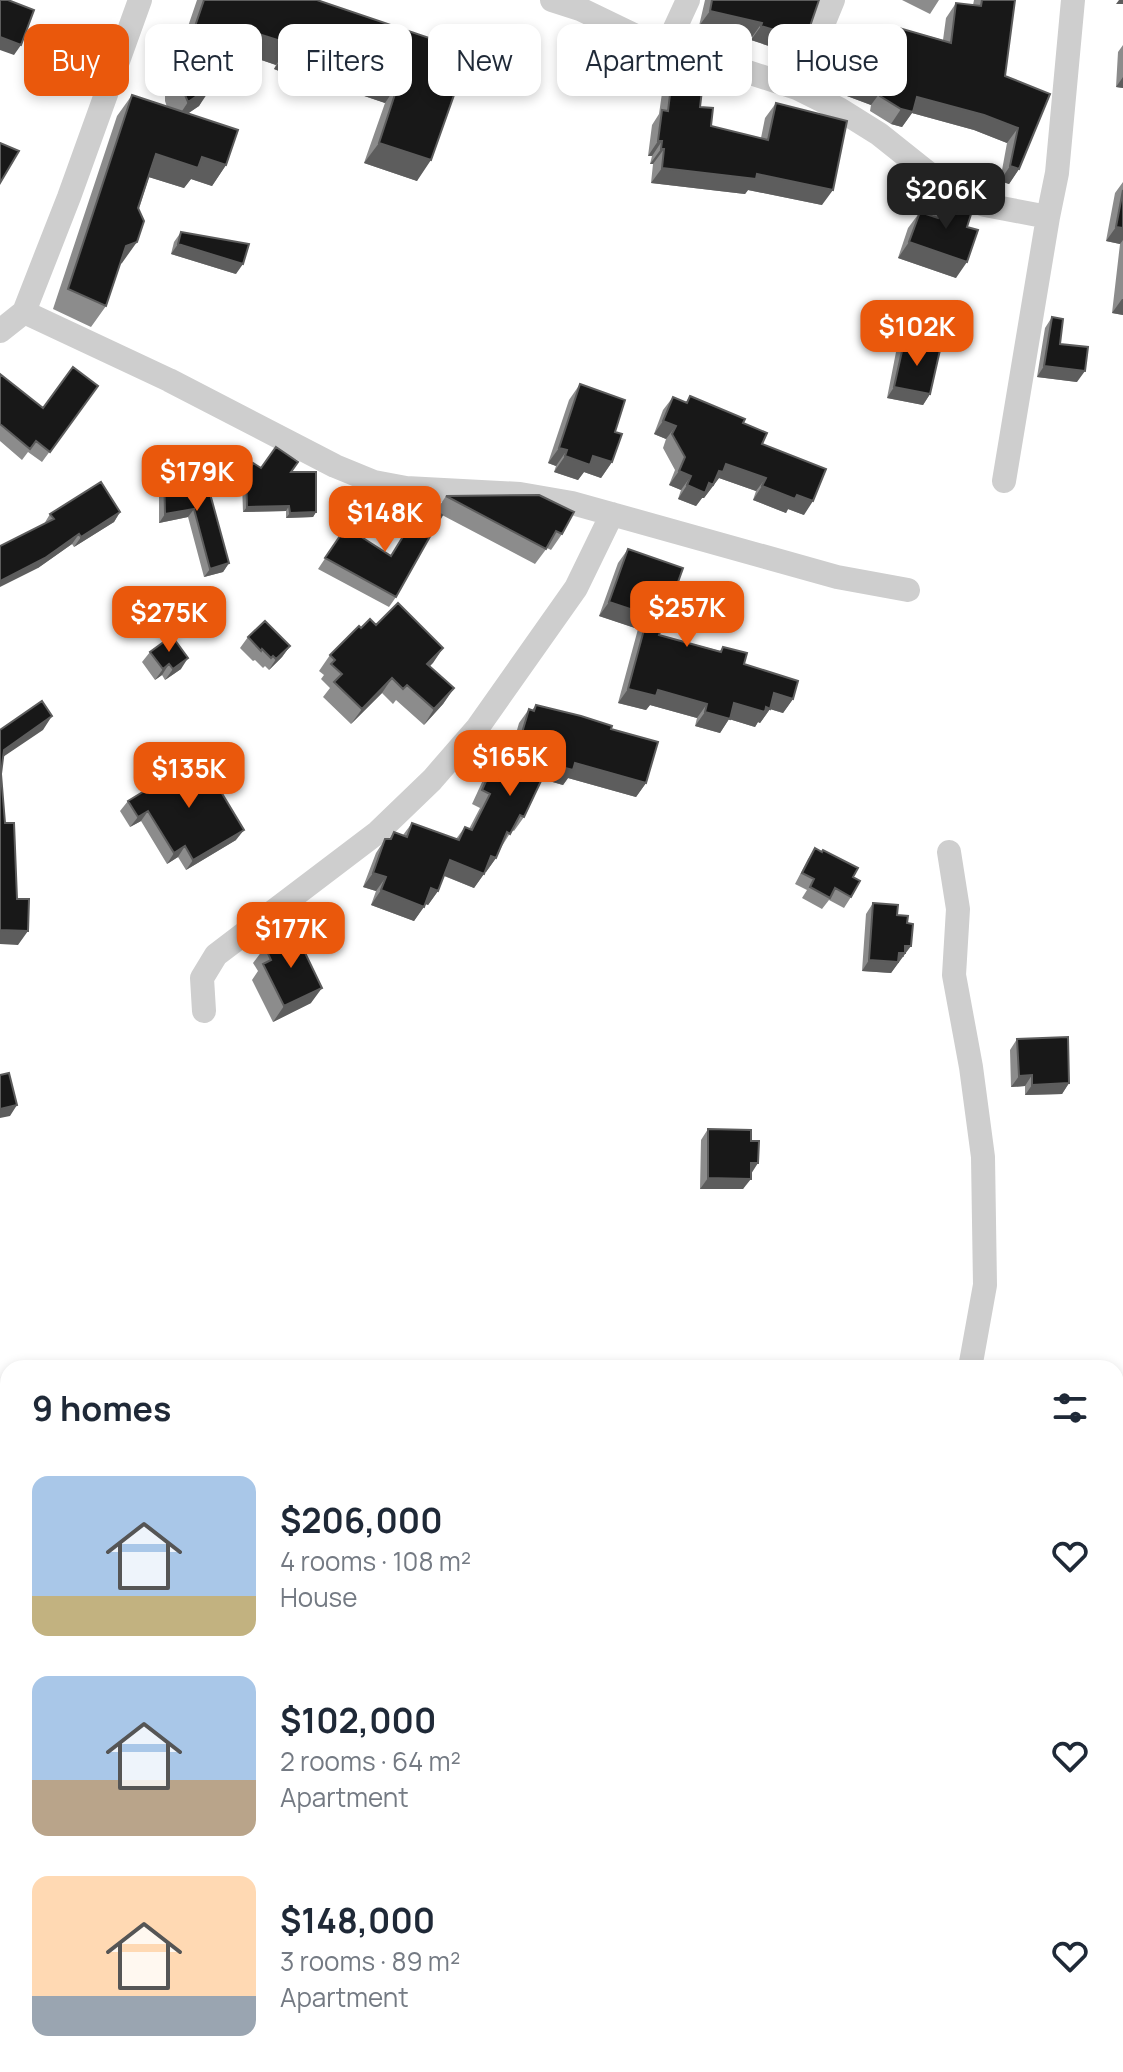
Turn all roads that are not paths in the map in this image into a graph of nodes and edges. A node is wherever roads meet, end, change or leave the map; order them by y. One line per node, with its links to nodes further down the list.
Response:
1 (140, 0): 11 (street)
2 (552, 0): 6 (street)
3 (688, 0): 7 (street)
4 (833, 0): 8 (street)
5 (1073, 0): 10 (street)
6 (611, 24)
7 (677, 24)
8 (823, 24)
9 (813, 96): 10 (street)
10 (1048, 217): 13 (street)
11 (24, 312): 12 (street); 14 (street)
12 (0, 331)
13 (1004, 481)
14 (612, 514): 15 (street); 17 (street)
15 (908, 590)
16 (949, 852): 18 (street)
17 (204, 1011)
18 (971, 1360)

